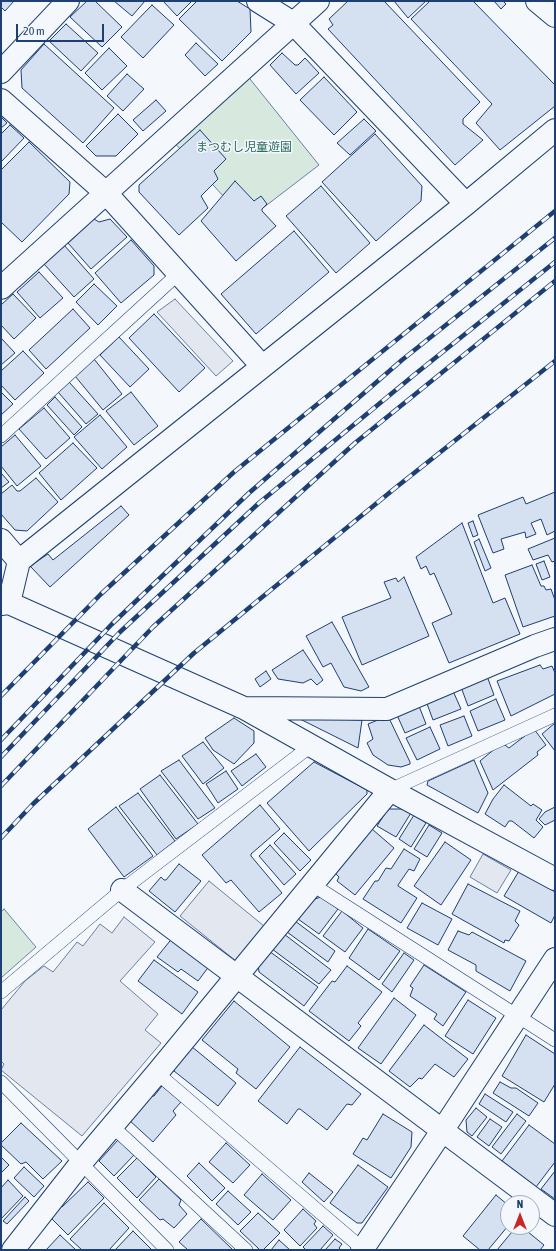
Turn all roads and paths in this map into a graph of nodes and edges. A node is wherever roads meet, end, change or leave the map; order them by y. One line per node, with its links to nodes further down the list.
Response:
1 (68, 1): 7 (street)
2 (258, 1): 6 (street)
3 (318, 1): 6 (street)
4 (537, 1): 5 (street)
5 (555, 16)
6 (293, 23): 10 (street); 11 (street)
7 (1, 72)
8 (1, 100): 10 (street)
9 (555, 130): 11 (street)
10 (106, 192): 12 (street); 13 (street)
11 (466, 204): 14 (street)
12 (179, 273): 14 (street); 15 (lane)
13 (1, 288)
14 (262, 366): 17 (street)
15 (1, 436)
16 (1, 540): 17 (street)
17 (18, 562): 18 (street)
18 (5, 603): 20 (street)
19 (555, 639): 20 (street)
20 (244, 708): 22 (street)
21 (555, 714): 23 (lane)
22 (312, 745): 23 (street); 26 (lane)
23 (390, 790): 24 (street); 25 (street)
24 (555, 878)
25 (313, 885): 28 (street); 30 (lane)
26 (122, 890): 28 (street); 29 (lane)
27 (555, 959): 30 (street)
28 (236, 976): 32 (street); 35 (street)
29 (1, 992)
30 (517, 1016): 31 (lane); 35 (street)
31 (555, 1040)
32 (157, 1073): 34 (street); 41 (lane)
33 (1, 1082): 36 (lane)
34 (112, 1126): 36 (street); 40 (lane)
35 (442, 1130): 37 (street); 41 (street)
36 (81, 1163): 38 (street); 39 (lane)
37 (555, 1215)
38 (13, 1250)
39 (166, 1250)
40 (246, 1250)
41 (363, 1250)

